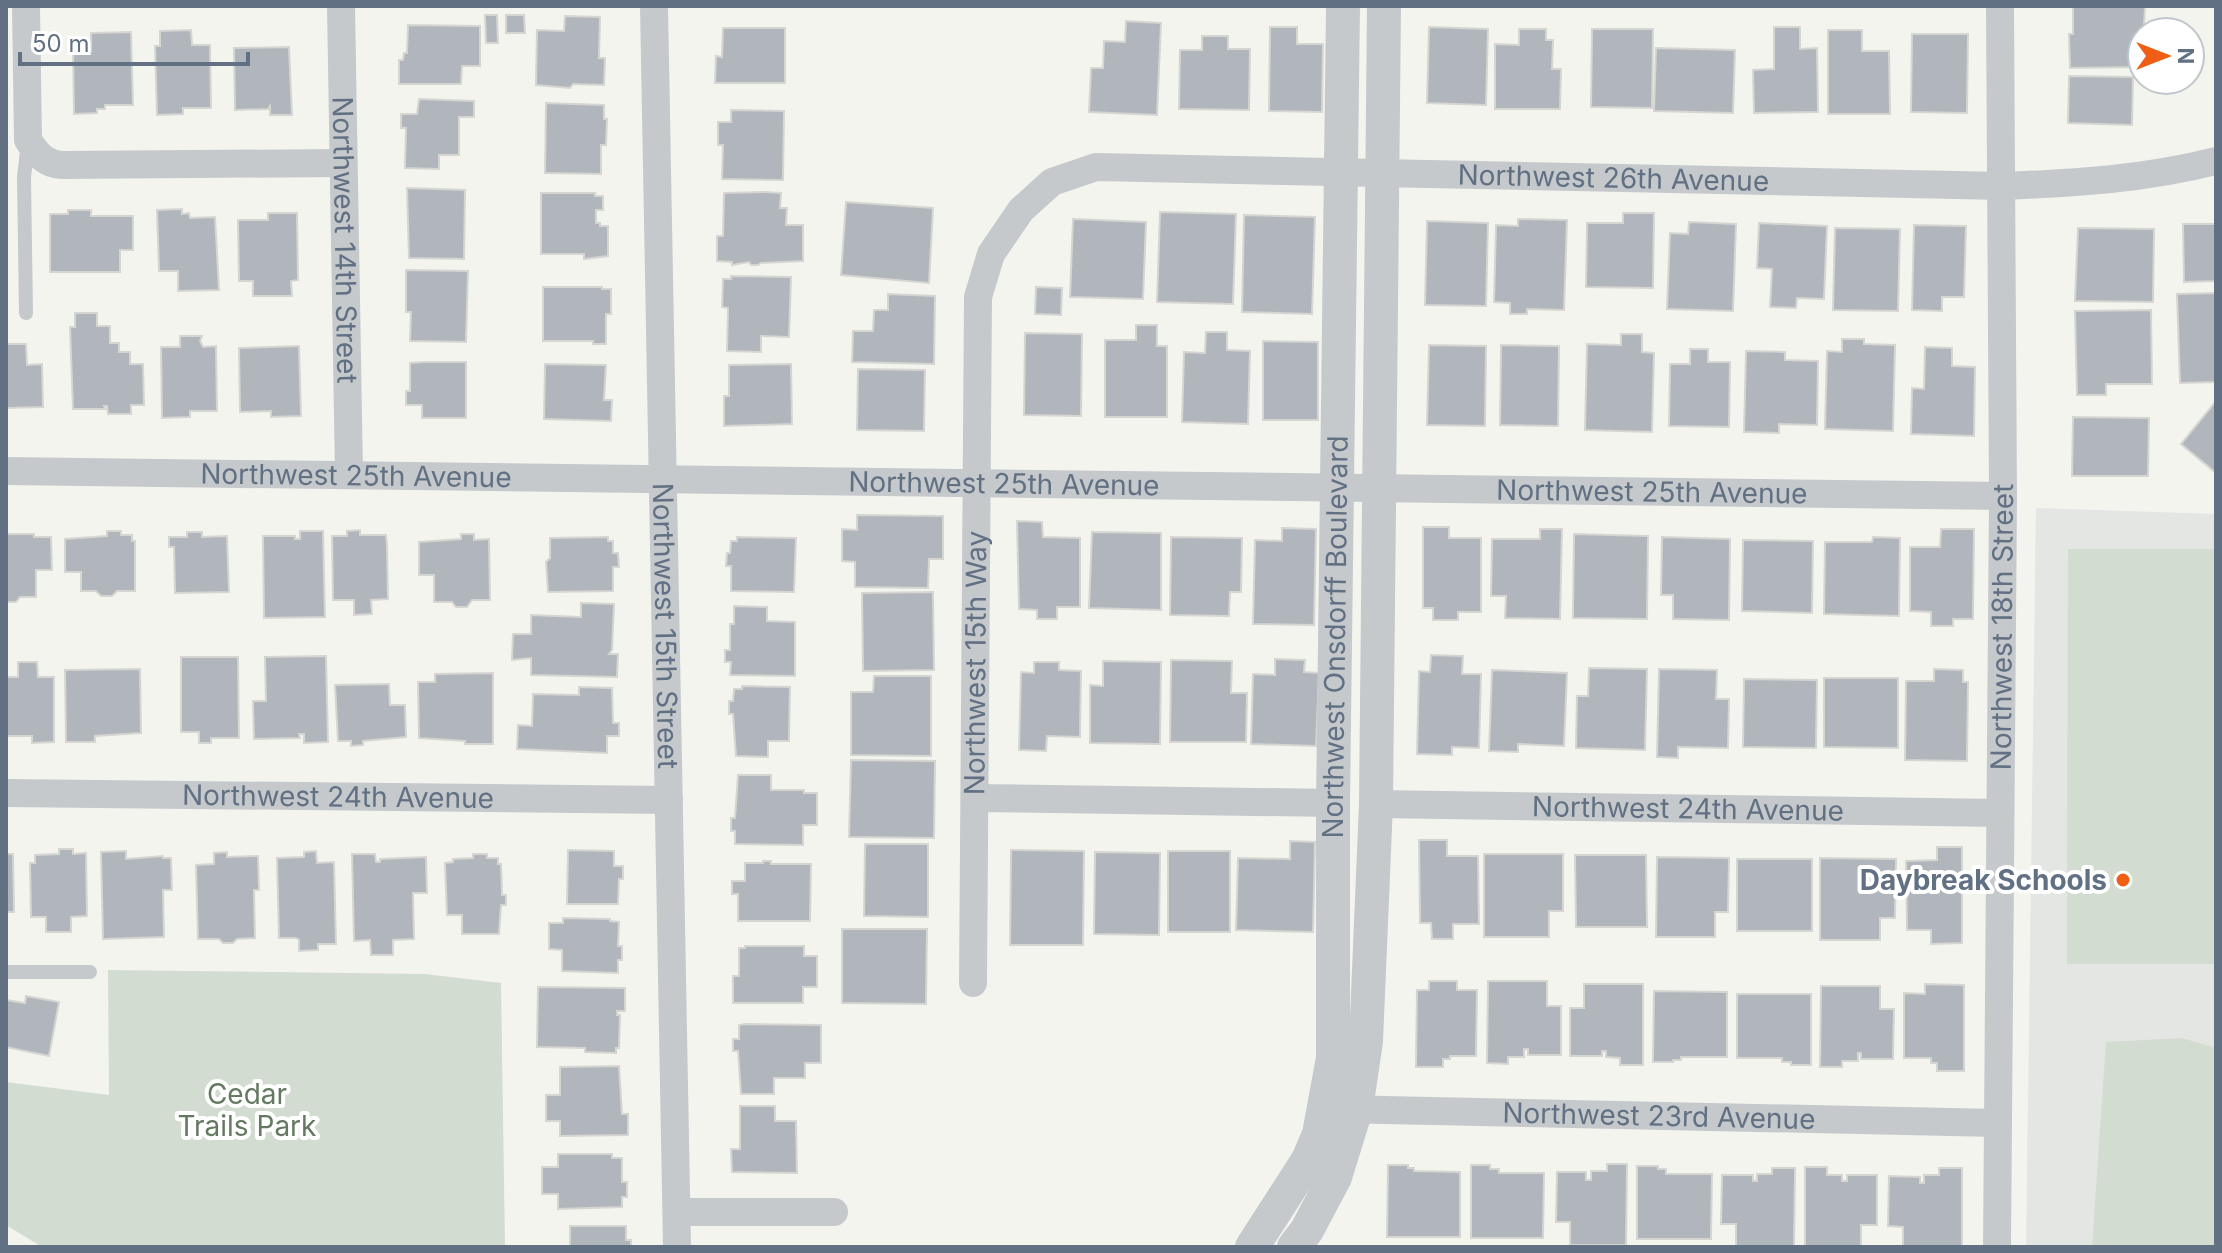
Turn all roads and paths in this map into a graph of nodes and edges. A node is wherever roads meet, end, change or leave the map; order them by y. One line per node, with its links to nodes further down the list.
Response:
1 (26, 6): 7 (street)
2 (341, 6): 9 (street, Northwest 14th Street)
3 (654, 6): 17 (street, Northwest 15th Street)
4 (1343, 6): 10 (street, Northwest Onsdorff Boulevard)
5 (1384, 6): 11 (street, Northwest Onsdorff Boulevard)
6 (2000, 6): 12 (street, Northwest 18th Street)
7 (28, 140): 9 (street); 14 (lane)
8 (2216, 161): 12 (street, Northwest 26th Avenue)
9 (343, 163): 16 (street, Northwest 14th Street)
10 (1342, 172): 11 (street, Northwest 26th Avenue); 13 (street, Northwest 26th Avenue); 19 (street, Northwest Onsdorff Boulevard)
11 (1381, 173): 12 (street, Northwest 26th Avenue); 20 (street, Northwest Onsdorff Boulevard)
12 (2003, 186): 21 (street, Northwest 18th Street)
13 (1021, 210): 18 (street, Northwest 15th Way)
14 (26, 313)
15 (6, 471): 16 (street, Northwest 25th Avenue)
16 (349, 475): 17 (street, Northwest 25th Avenue)
17 (663, 479): 18 (street, Northwest 25th Avenue); 24 (street, Northwest 15th Street)
18 (977, 484): 19 (street, Northwest 25th Avenue); 23 (street, Northwest 15th Way)
19 (1338, 488): 20 (street, Northwest 25th Avenue); 25 (street, Northwest Onsdorff Boulevard)
20 (1378, 488): 21 (street, Northwest 25th Avenue); 26 (street, Northwest Onsdorff Boulevard)
21 (2003, 496): 27 (street, Northwest 18th Street)
22 (6, 793): 24 (street, Northwest 24th Avenue)
23 (975, 798): 25 (street); 30 (street, Northwest 15th Way)
24 (669, 800): 33 (street, Northwest 15th Street)
25 (1333, 803): 31 (street, Northwest Onsdorff Boulevard)
26 (1376, 804): 27 (street, Northwest 24th Avenue); 31 (street, Northwest Onsdorff Boulevard)
27 (2000, 813): 32 (street, Northwest 18th Street)
28 (6, 972): 29 (lane)
29 (90, 972)
30 (973, 983)
31 (1340, 1109): 32 (street, Northwest 23rd Avenue); 36 (street, Northwest Onsdorff Boulevard); 37 (street, Northwest Onsdorff Boulevard)
32 (1996, 1123): 38 (street, Northwest 18th Street)
33 (677, 1212): 34 (street); 35 (street, Northwest 15th Street)
34 (834, 1212)
35 (677, 1247)
36 (1252, 1247)
37 (1294, 1247)
38 (1997, 1247)

